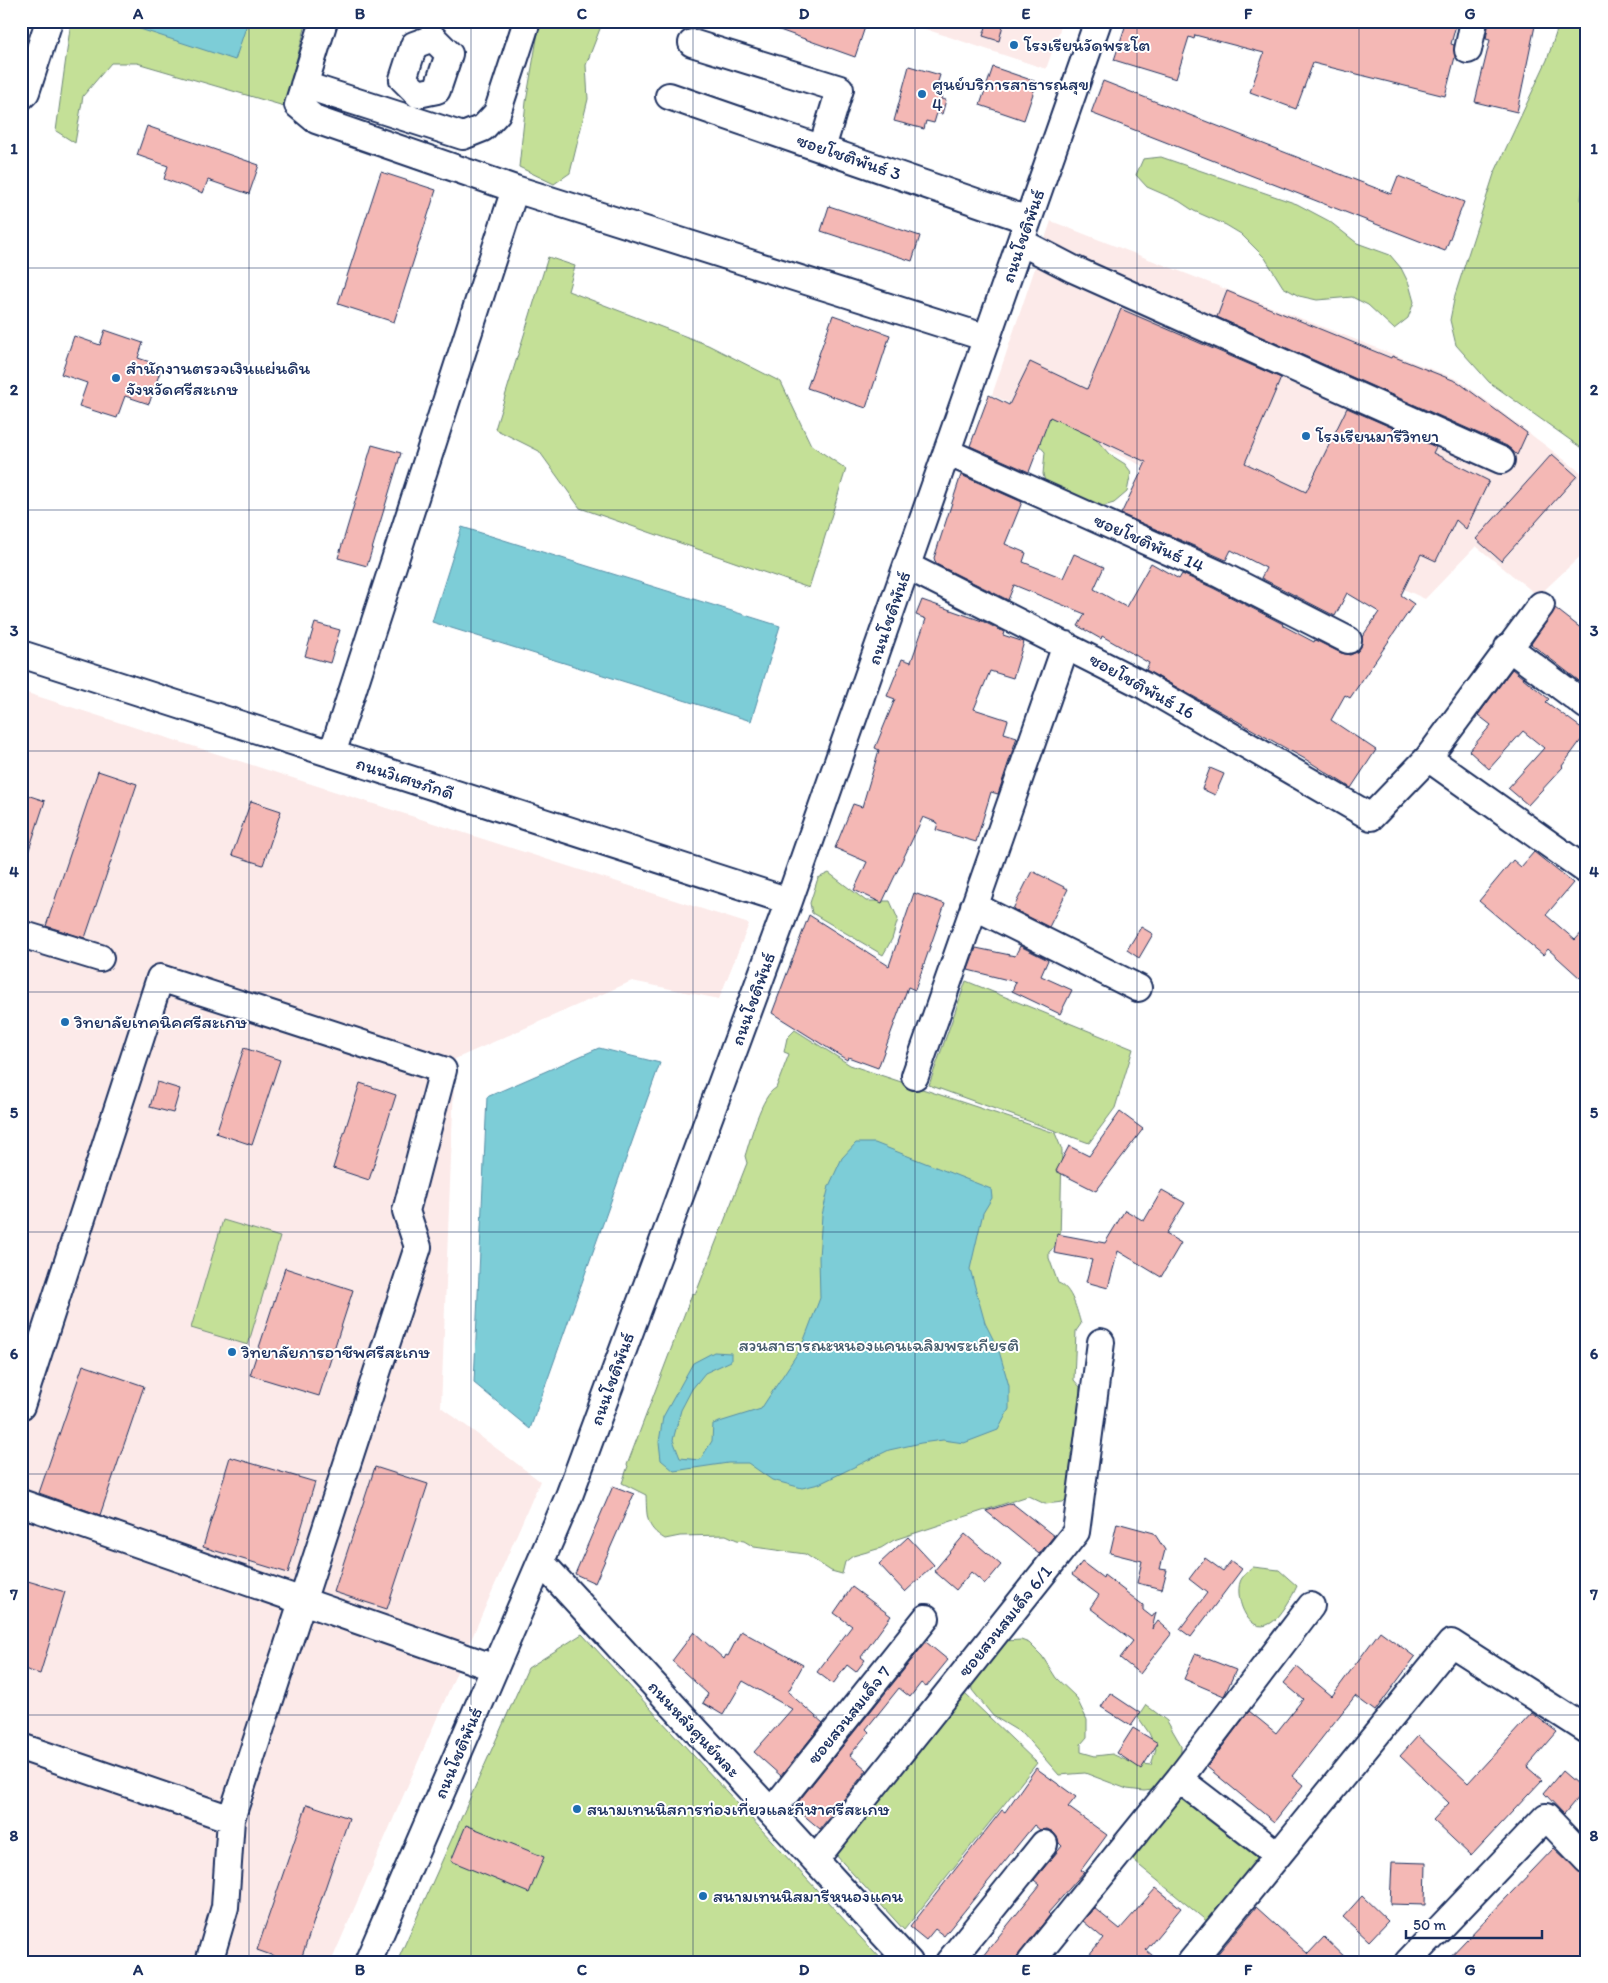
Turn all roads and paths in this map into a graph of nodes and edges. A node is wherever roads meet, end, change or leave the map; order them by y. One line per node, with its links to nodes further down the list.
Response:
1 (49, 21): 12 (street)
2 (324, 21): 10 (street)
3 (1098, 21): 16 (street, ถนนโชติพันธ์)
4 (1474, 21): 8 (street)
5 (526, 22): 13 (street)
6 (436, 30): 9 (street); 9 (street)
7 (692, 43): 14 (street)
8 (1468, 50)
9 (403, 79): 13 (street)
10 (304, 85): 13 (street); 15 (street)
11 (668, 96): 14 (street, ซอยโชติพันธ์ 3)
12 (21, 97)
13 (392, 114)
14 (822, 148): 16 (street, ซอยโชติพันธ์ 3)
15 (514, 189): 17 (street); 27 (street)
16 (1025, 231): 17 (street, ถนนโชติพันธ์); 19 (street, ซอยโชติพันธ์ 3)
17 (987, 338): 18 (street, ถนนโชติพันธ์)
18 (947, 452): 20 (street, ถนนโชติพันธ์); 22 (street, ซอยโชติพันธ์ 14)
19 (1501, 460)
20 (907, 566): 23 (street, ซอยโชติพันธ์ 16); 30 (street, ถนนโชติพันธ์)
21 (1541, 605): 24 (street)
22 (1348, 640)
23 (1066, 645): 28 (street, ซอยโชติพันธ์ 16); 31 (street)
24 (1508, 648): 26 (street); 28 (street)
25 (21, 654): 27 (street, ถนนวิเศษภักดี)
26 (1587, 706)
27 (332, 754): 30 (street, ถนนวิเศษภักดี)
28 (1428, 758): 29 (street)
29 (1587, 871)
30 (789, 901): 39 (street, ถนนโชติพันธ์)
31 (974, 906): 34 (street); 35 (street)
32 (21, 934): 33 (street)
33 (100, 958)
34 (1138, 988)
35 (915, 1076)
36 (1101, 1342): 51 (street, ซอยสวนสมเด็จ 6/1)
37 (21, 1406): 40 (street)
38 (21, 1503): 40 (street)
39 (541, 1562): 43 (street, ถนนโชติพันธ์); 47 (street, ถนนหลังศูนย์พละ)
40 (302, 1600): 43 (street); 48 (street)
41 (1311, 1606): 46 (street)
42 (926, 1618): 47 (street, ซอยสวนสมเด็จ 7)
43 (495, 1668): 54 (street, ถนนโชติพันธ์)
44 (1587, 1730): 50 (street)
45 (21, 1748): 48 (street)
46 (1179, 1779): 50 (street); 57 (street)
47 (771, 1812): 51 (street, ถนนหลังศูนย์พละ)
48 (230, 1819): 53 (street)
49 (1044, 1844): 56 (street)
50 (1278, 1855): 58 (street)
51 (815, 1860): 55 (street, ถนนหลังศูนย์พละ)
52 (1587, 1860): 59 (street)
53 (209, 1962)
54 (368, 1962)
55 (909, 1962)
56 (949, 1962)
57 (1032, 1962)
58 (1190, 1962)
59 (1408, 1962)

